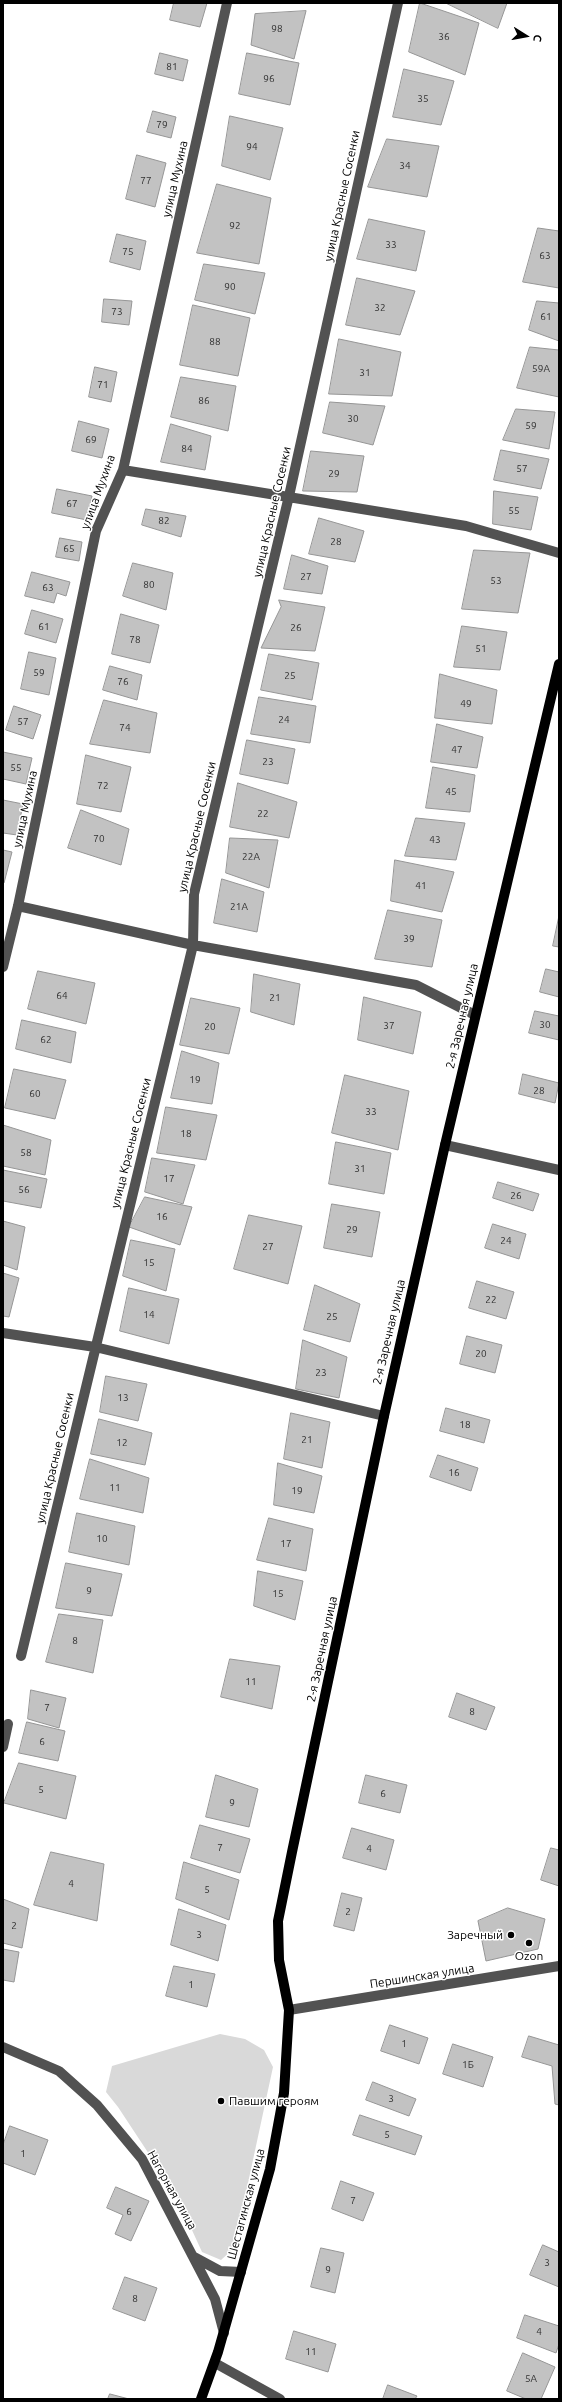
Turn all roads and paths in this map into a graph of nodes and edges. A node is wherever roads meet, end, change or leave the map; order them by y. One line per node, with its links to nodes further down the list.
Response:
1 (228, 3): 3 (street, улица Мухина)
2 (398, 3): 4 (street, улица Красные Сосенки)
3 (123, 470): 4 (street); 7 (street, улица Мухина)
4 (289, 496): 5 (street); 8 (street, улица Красные Сосенки)
5 (559, 553)
6 (559, 664): 10 (main road, 2-я Заречная улица)
7 (18, 906): 8 (street); 9 (street, улица Мухина)
8 (193, 945): 10 (street); 14 (street, улица Красные Сосенки)
9 (3, 967)
10 (475, 1015): 11 (main road, 2-я Заречная улица)
11 (445, 1145): 12 (street); 15 (main road, 2-я Заречная улица)
12 (559, 1170)
13 (3, 1333): 14 (street)
14 (95, 1347): 15 (street); 16 (street, улица Красные Сосенки)
15 (384, 1416): 20 (main road, 2-я Заречная улица)
16 (21, 1656)
17 (8, 1724): 18 (street)
18 (3, 1747)
19 (559, 1966): 20 (street, Першинская улица)
20 (289, 2010): 23 (main road, Шестагинская улица)
21 (3, 2047): 22 (street, Нагорная улица)
22 (194, 2257): 23 (street); 24 (street, Нагорная улица)
23 (241, 2272): 24 (main road, Шестагинская улица)
24 (224, 2334): 25 (main road, Шестагинская улица)
25 (214, 2363): 26 (main road, Шестагинская улица); 27 (street)
26 (201, 2399)
27 (280, 2399)

